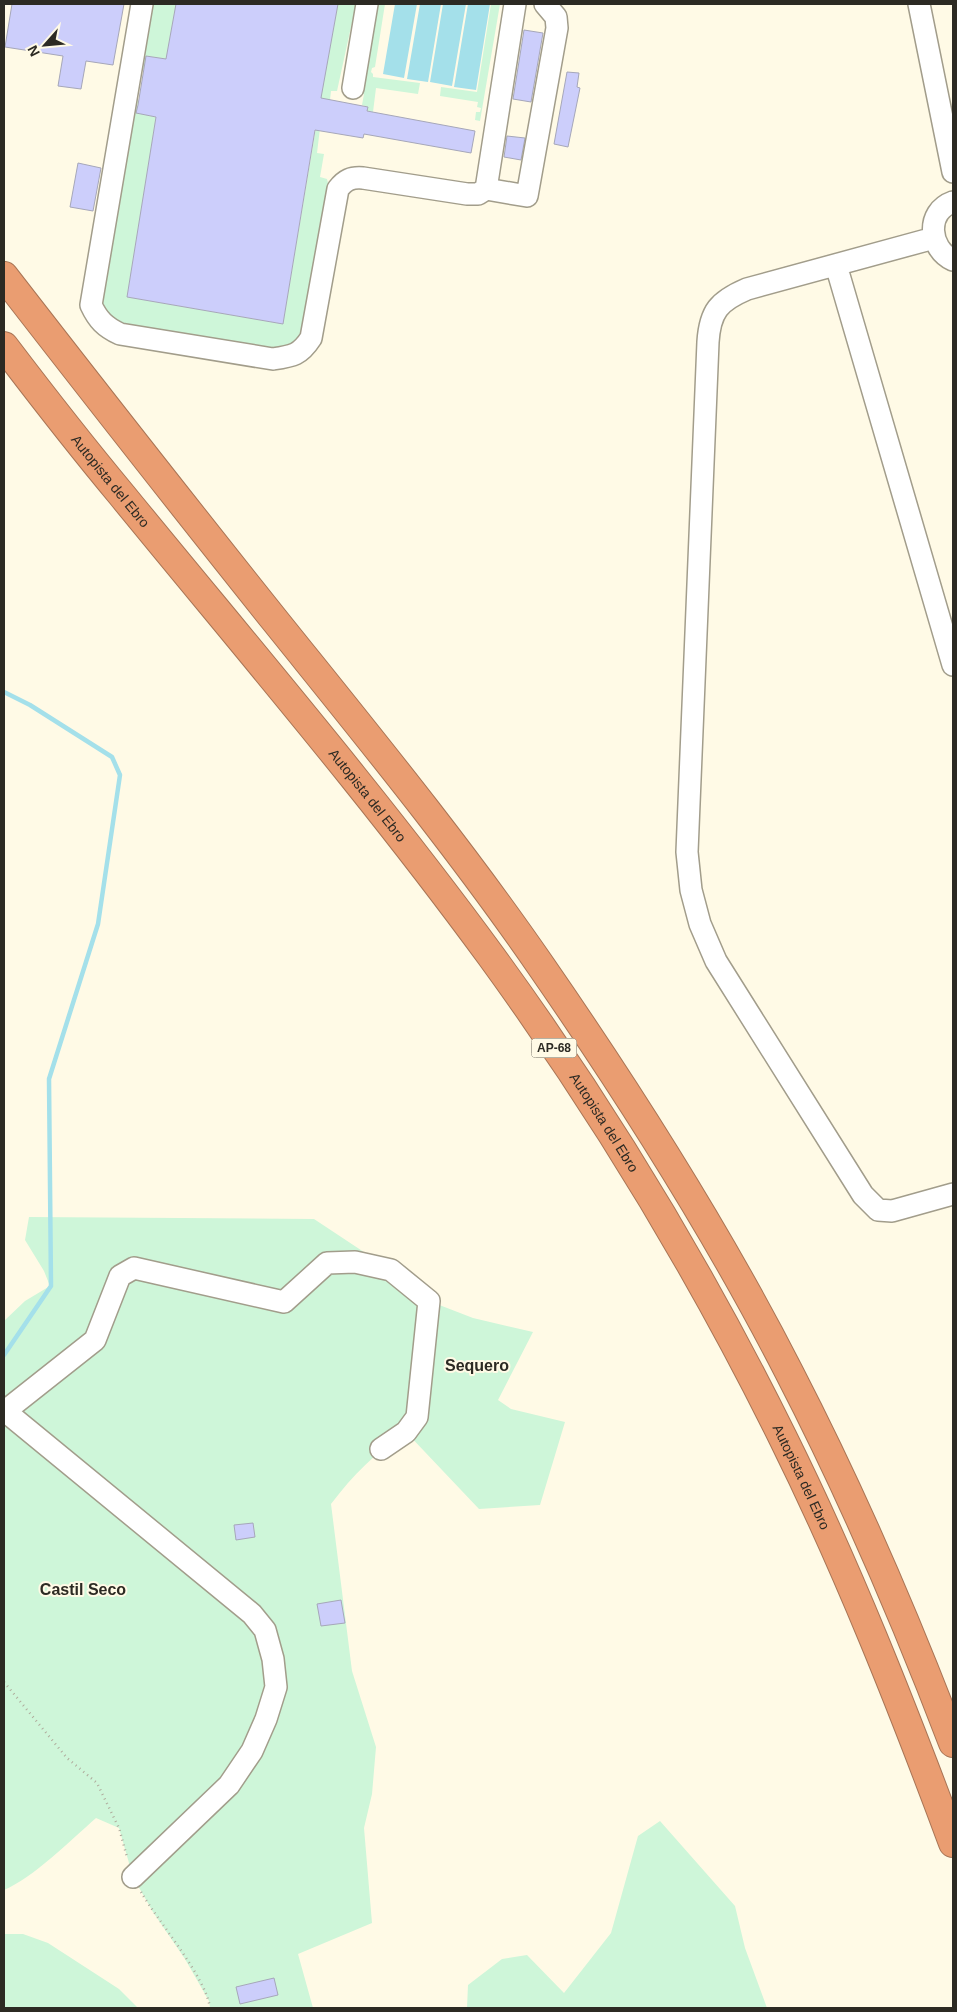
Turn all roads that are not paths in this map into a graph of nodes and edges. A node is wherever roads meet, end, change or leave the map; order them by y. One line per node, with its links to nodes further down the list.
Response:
1 (142, 4): 8 (street)
2 (367, 4): 6 (street)
3 (515, 4): 8 (street)
4 (545, 4): 8 (street)
5 (919, 4): 7 (street)
6 (353, 88)
7 (953, 172)
8 (486, 189)
9 (953, 202): 10 (street)
10 (934, 238): 11 (street); 12 (street)
11 (953, 260)
12 (836, 265): 15 (street); 16 (street)
13 (4, 276): 19 (highway, AP-68)
14 (4, 346): 20 (highway, Autopista del Ebro / AP-68)
15 (953, 665)
16 (953, 1194)
17 (5, 1411): 18 (street); 21 (street)
18 (381, 1449)
19 (953, 1743)
20 (953, 1843)
21 (133, 1877)

